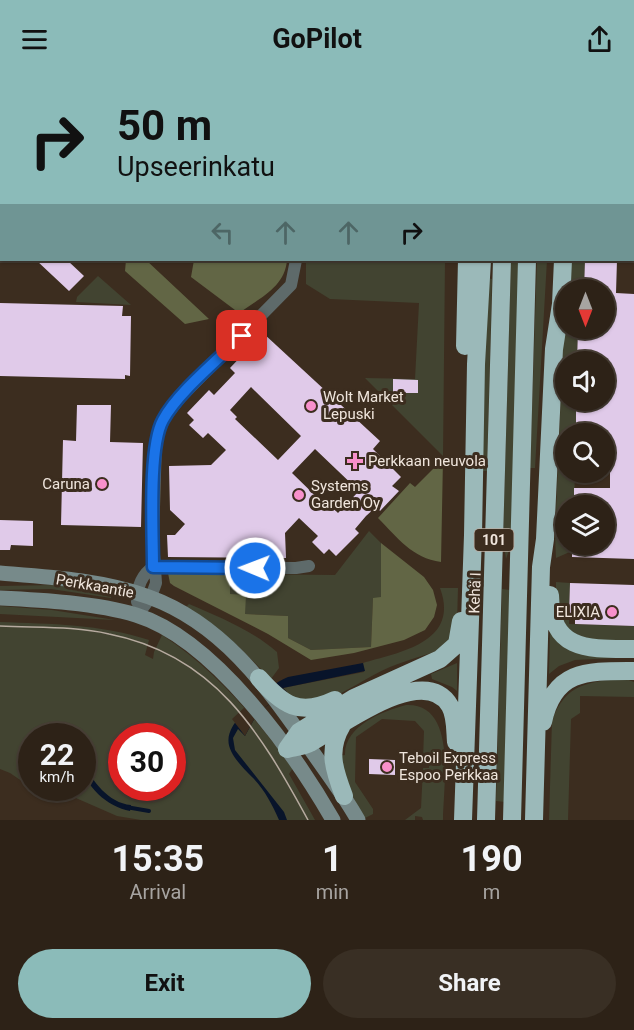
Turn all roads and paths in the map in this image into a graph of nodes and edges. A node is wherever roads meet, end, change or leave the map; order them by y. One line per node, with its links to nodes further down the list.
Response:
1 (296, 261): 12 (street)
2 (467, 261): 9 (highway)
3 (482, 261): 9 (highway)
4 (502, 261): 32 (highway, Kehä I / 101)
5 (527, 261): 33 (highway, 101)
6 (552, 261): 8 (highway)
7 (563, 261): 8 (highway)
8 (554, 349): 10 (highway)
9 (474, 489): 14 (highway)
10 (545, 539): 18 (highway); 26 (highway)
11 (309, 566): 12 (street)
12 (153, 567): 15 (street)
13 (0, 573): 15 (main road, Perkkaantie)
14 (471, 585): 21 (highway); 27 (highway)
15 (144, 595): 17 (street); 20 (main road, Perkkaantie)
16 (0, 598): 17 (main road, Perkkaantie)
17 (137, 616): 25 (main road, Perkkaantie)
18 (634, 649)
19 (634, 671): 26 (highway)
20 (259, 678): 22 (highway)
21 (354, 698): 22 (highway); 24 (highway)
22 (276, 699): 24 (main road)
23 (342, 725): 24 (highway); 27 (highway); 28 (highway)
24 (303, 739): 25 (highway); 28 (main road)
25 (287, 749): 29 (main road, Perkkaantie)
26 (536, 759): 34 (highway)
27 (464, 775): 31 (highway)
28 (344, 796): 30 (main road)
29 (333, 820)
30 (358, 820)
31 (463, 820)
32 (486, 820)
33 (512, 820)
34 (534, 820)

